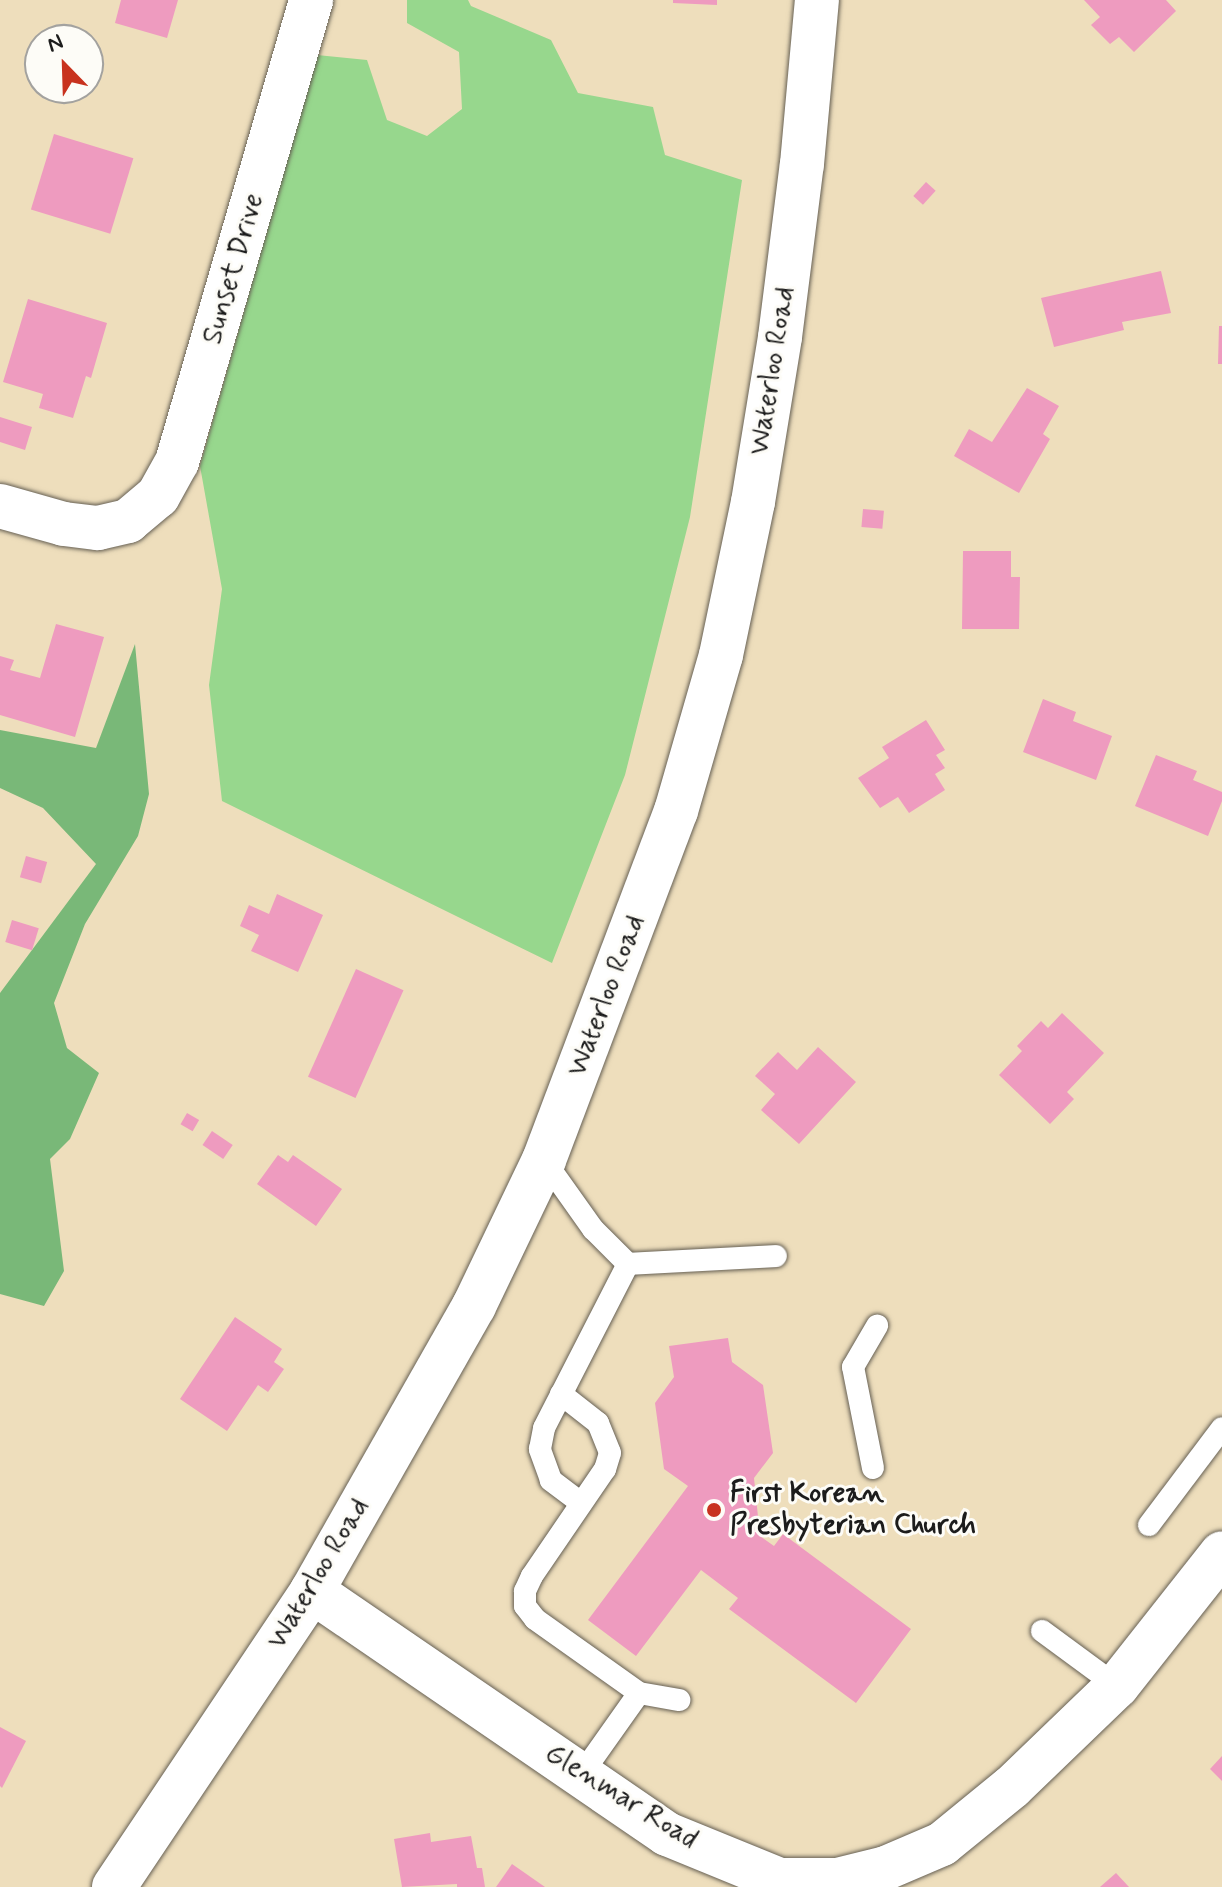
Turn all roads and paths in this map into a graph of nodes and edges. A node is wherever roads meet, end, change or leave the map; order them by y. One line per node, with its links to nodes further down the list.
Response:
1 (311, 0): 3 (main road, Sunset Drive)
2 (817, 0): 4 (main road, Waterloo Road)
3 (0, 506)
4 (544, 1160): 6 (lane); 14 (main road, Waterloo Road)
5 (776, 1256): 6 (lane)
6 (628, 1264): 8 (lane)
7 (877, 1326): 10 (lane)
8 (561, 1394): 11 (lane); 11 (lane)
9 (1222, 1428): 12 (lane)
10 (873, 1468)
11 (581, 1503): 17 (lane)
12 (1149, 1525)
13 (1222, 1553): 16 (main road, Glenmar Road)
14 (312, 1591): 19 (main road, Glenmar Road); 20 (main road, Waterloo Road)
15 (1042, 1631): 16 (lane)
16 (1117, 1686): 19 (main road, Glenmar Road)
17 (639, 1693): 18 (lane); 19 (lane)
18 (679, 1700)
19 (581, 1775)
20 (114, 1887)

